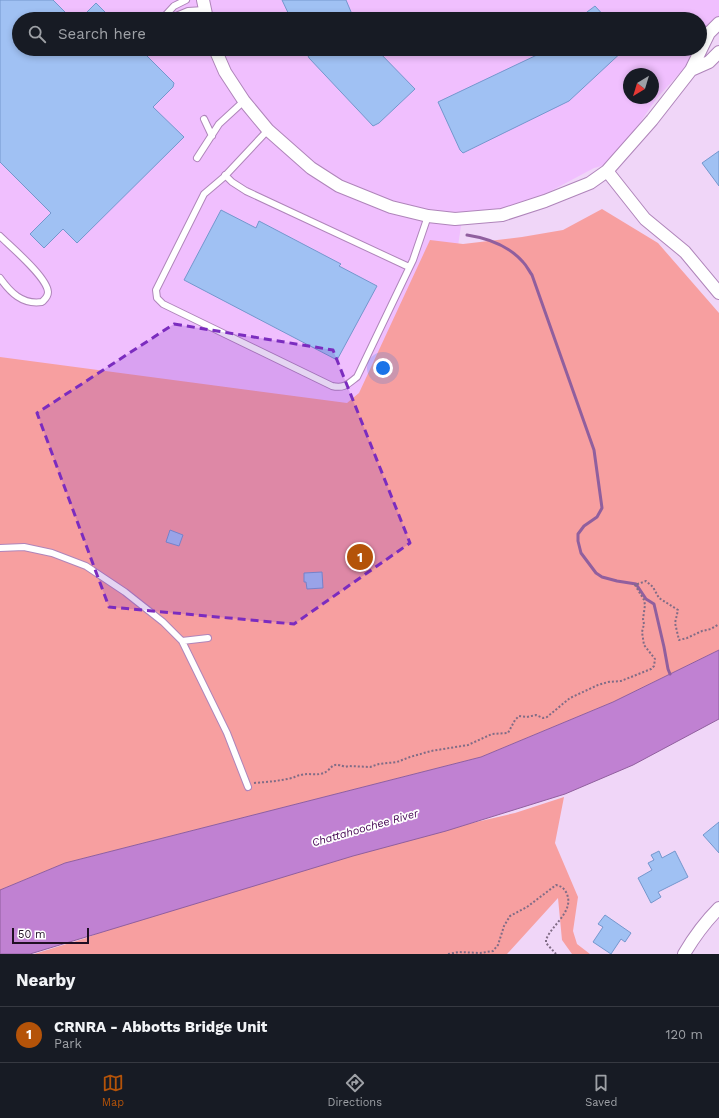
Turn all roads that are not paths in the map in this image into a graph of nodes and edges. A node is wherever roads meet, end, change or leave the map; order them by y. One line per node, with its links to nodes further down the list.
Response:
1 (186, 0): 3 (lane)
2 (205, 10): 4 (lane)
3 (168, 12)
4 (186, 12)
5 (719, 24): 6 (street)
6 (707, 37)
7 (719, 52): 10 (street)
8 (218, 56): 11 (street)
9 (698, 56): 10 (street)
10 (691, 70): 16 (street)
11 (244, 100): 13 (street); 14 (lane)
12 (204, 119): 14 (lane)
13 (268, 130): 17 (lane); 18 (street)
14 (212, 136): 15 (lane)
15 (198, 158)
16 (607, 171): 18 (street); 22 (street)
17 (225, 175): 20 (lane); 20 (lane)
18 (428, 216): 20 (lane)
19 (0, 236): 21 (lane)
20 (409, 267)
21 (0, 278)
22 (719, 293)
23 (0, 548): 25 (lane)
24 (208, 638): 25 (lane)
25 (182, 641): 26 (lane)
26 (248, 787)
27 (719, 908): 28 (street)
28 (684, 954)

